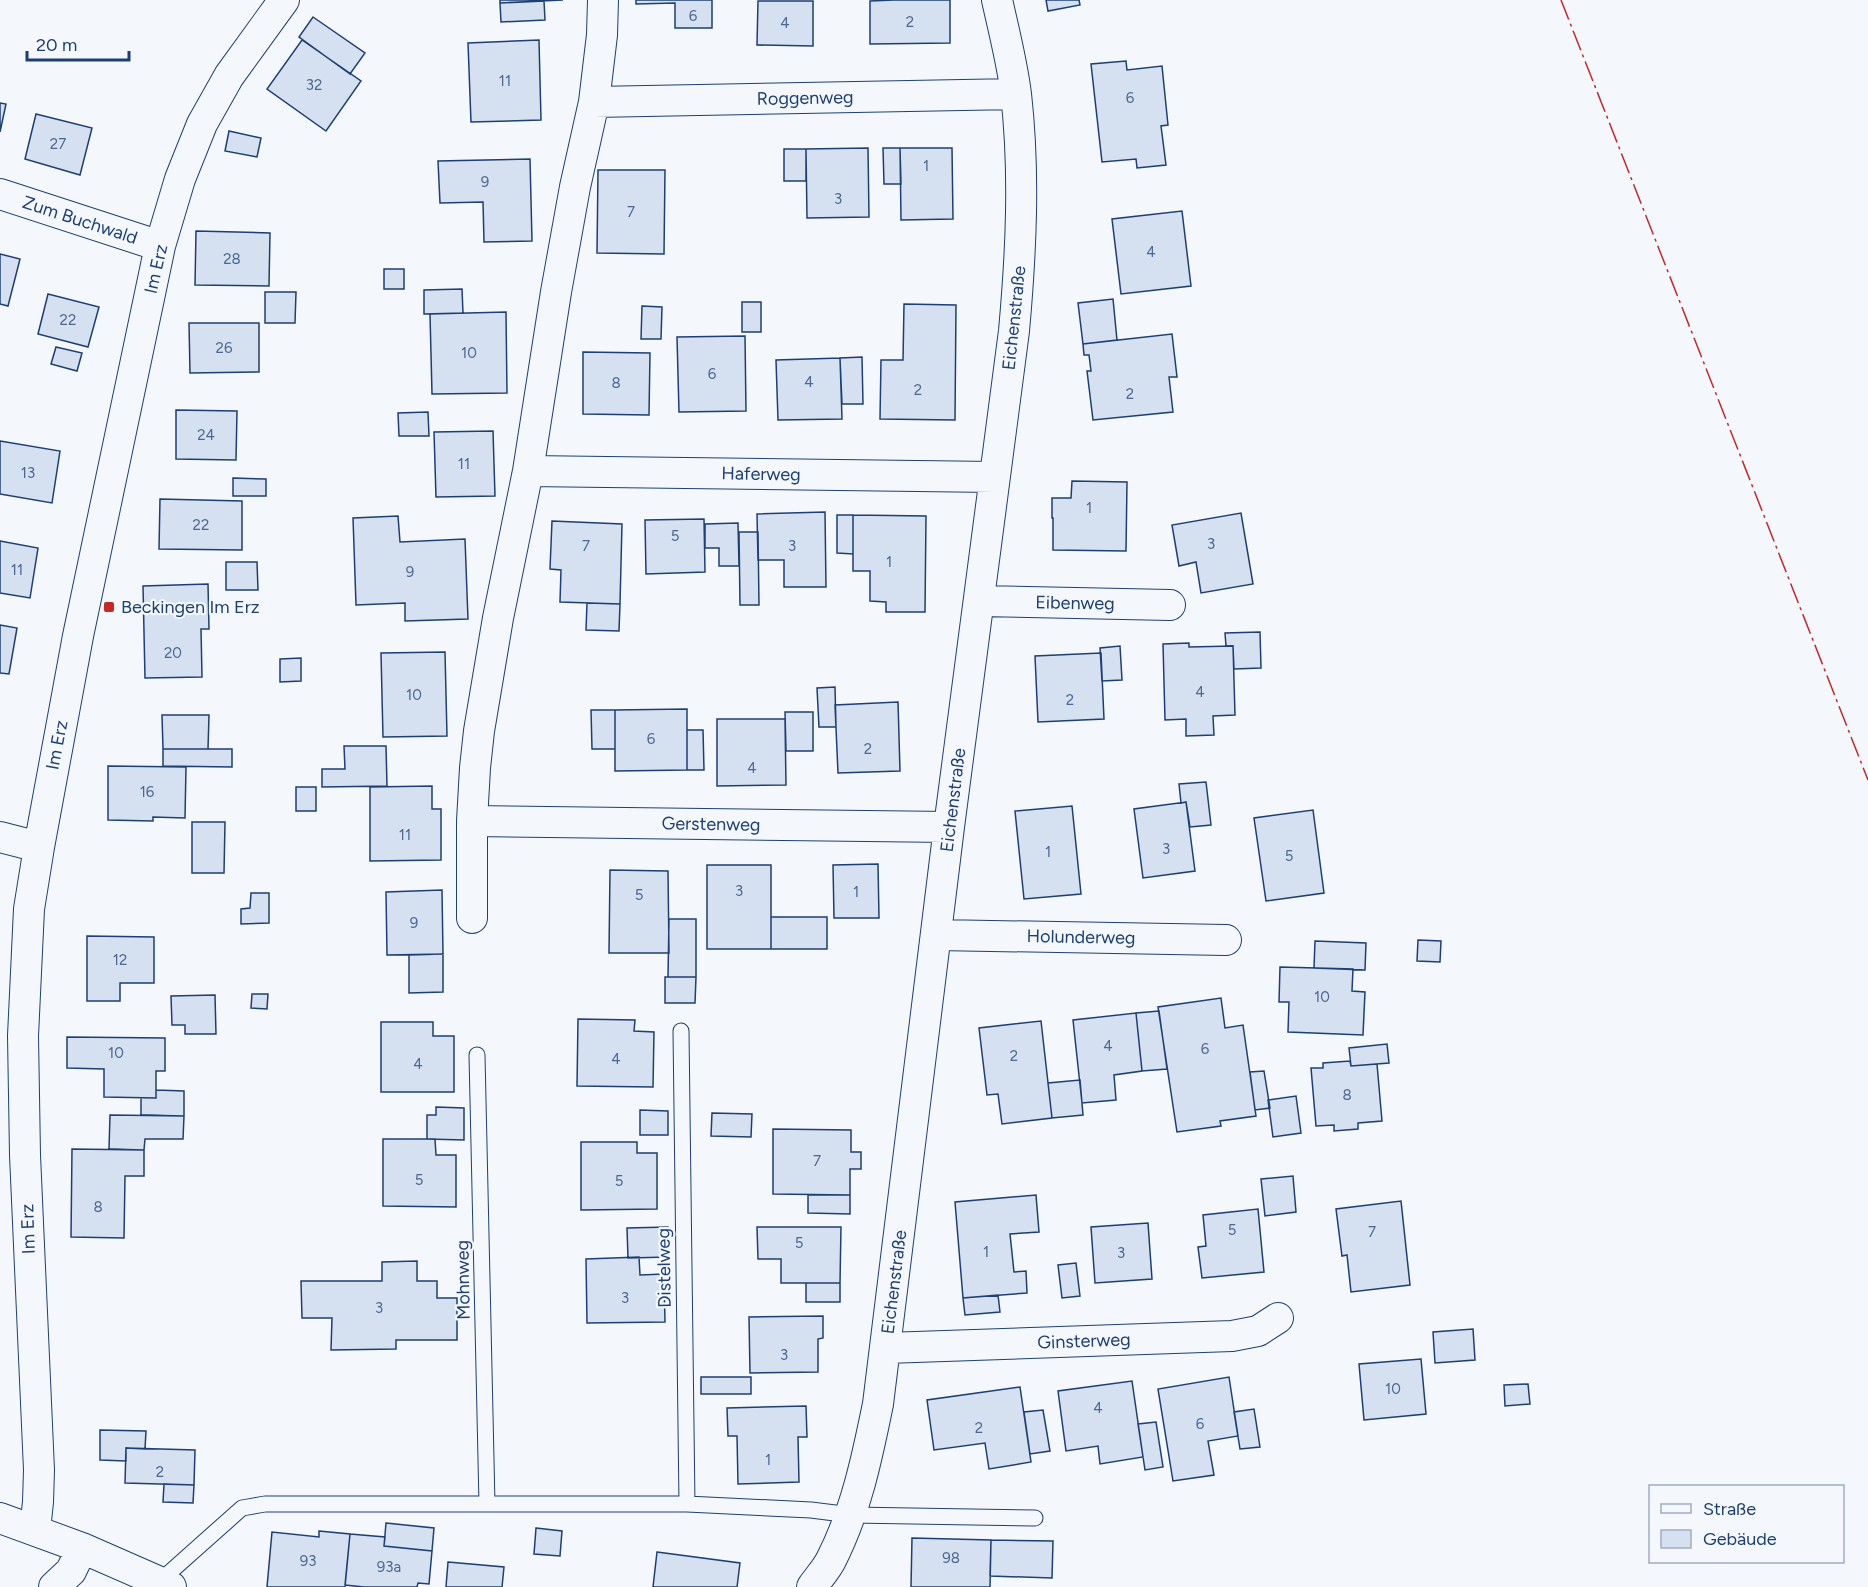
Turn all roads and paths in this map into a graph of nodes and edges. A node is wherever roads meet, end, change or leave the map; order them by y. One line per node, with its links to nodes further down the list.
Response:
1 (284, 0): 7 (street, Im Erz)
2 (603, 0): 5 (street)
3 (997, 0): 4 (street, Eichenstraße)
4 (1016, 94): 5 (street, Roggenweg); 9 (street, Eichenstraße)
5 (594, 102): 8 (street)
6 (0, 194): 7 (street, Zum Buchwald)
7 (160, 246): 15 (street, Im Erz)
8 (528, 471): 9 (street, Haferweg); 12 (street)
9 (994, 477): 10 (street, Eichenstraße)
10 (980, 601): 11 (street, Eibenweg); 13 (street, Eichenstraße)
11 (1170, 605)
12 (472, 821): 13 (street, Gerstenweg); 16 (street)
13 (949, 827): 17 (street, Eichenstraße)
14 (0, 837): 15 (street)
15 (39, 847): 28 (street, Im Erz)
16 (472, 918)
17 (937, 935): 18 (street, Holunderweg); 22 (street, Eichenstraße)
18 (1226, 940)
19 (681, 1031): 24 (lane, Distelweg)
20 (477, 1055): 23 (lane, Mohnweg)
21 (1278, 1318): 22 (street, Ginsterweg)
22 (886, 1348): 25 (street, Eichenstraße)
23 (487, 1504): 24 (lane); 30 (lane)
24 (687, 1504): 25 (lane)
25 (852, 1515): 27 (lane); 32 (street, Eichenstraße)
26 (0, 1518): 28 (street)
27 (1035, 1518)
28 (36, 1530): 29 (street)
29 (82, 1548): 30 (street); 31 (street)
30 (165, 1584)
31 (54, 1587)
32 (812, 1587)

